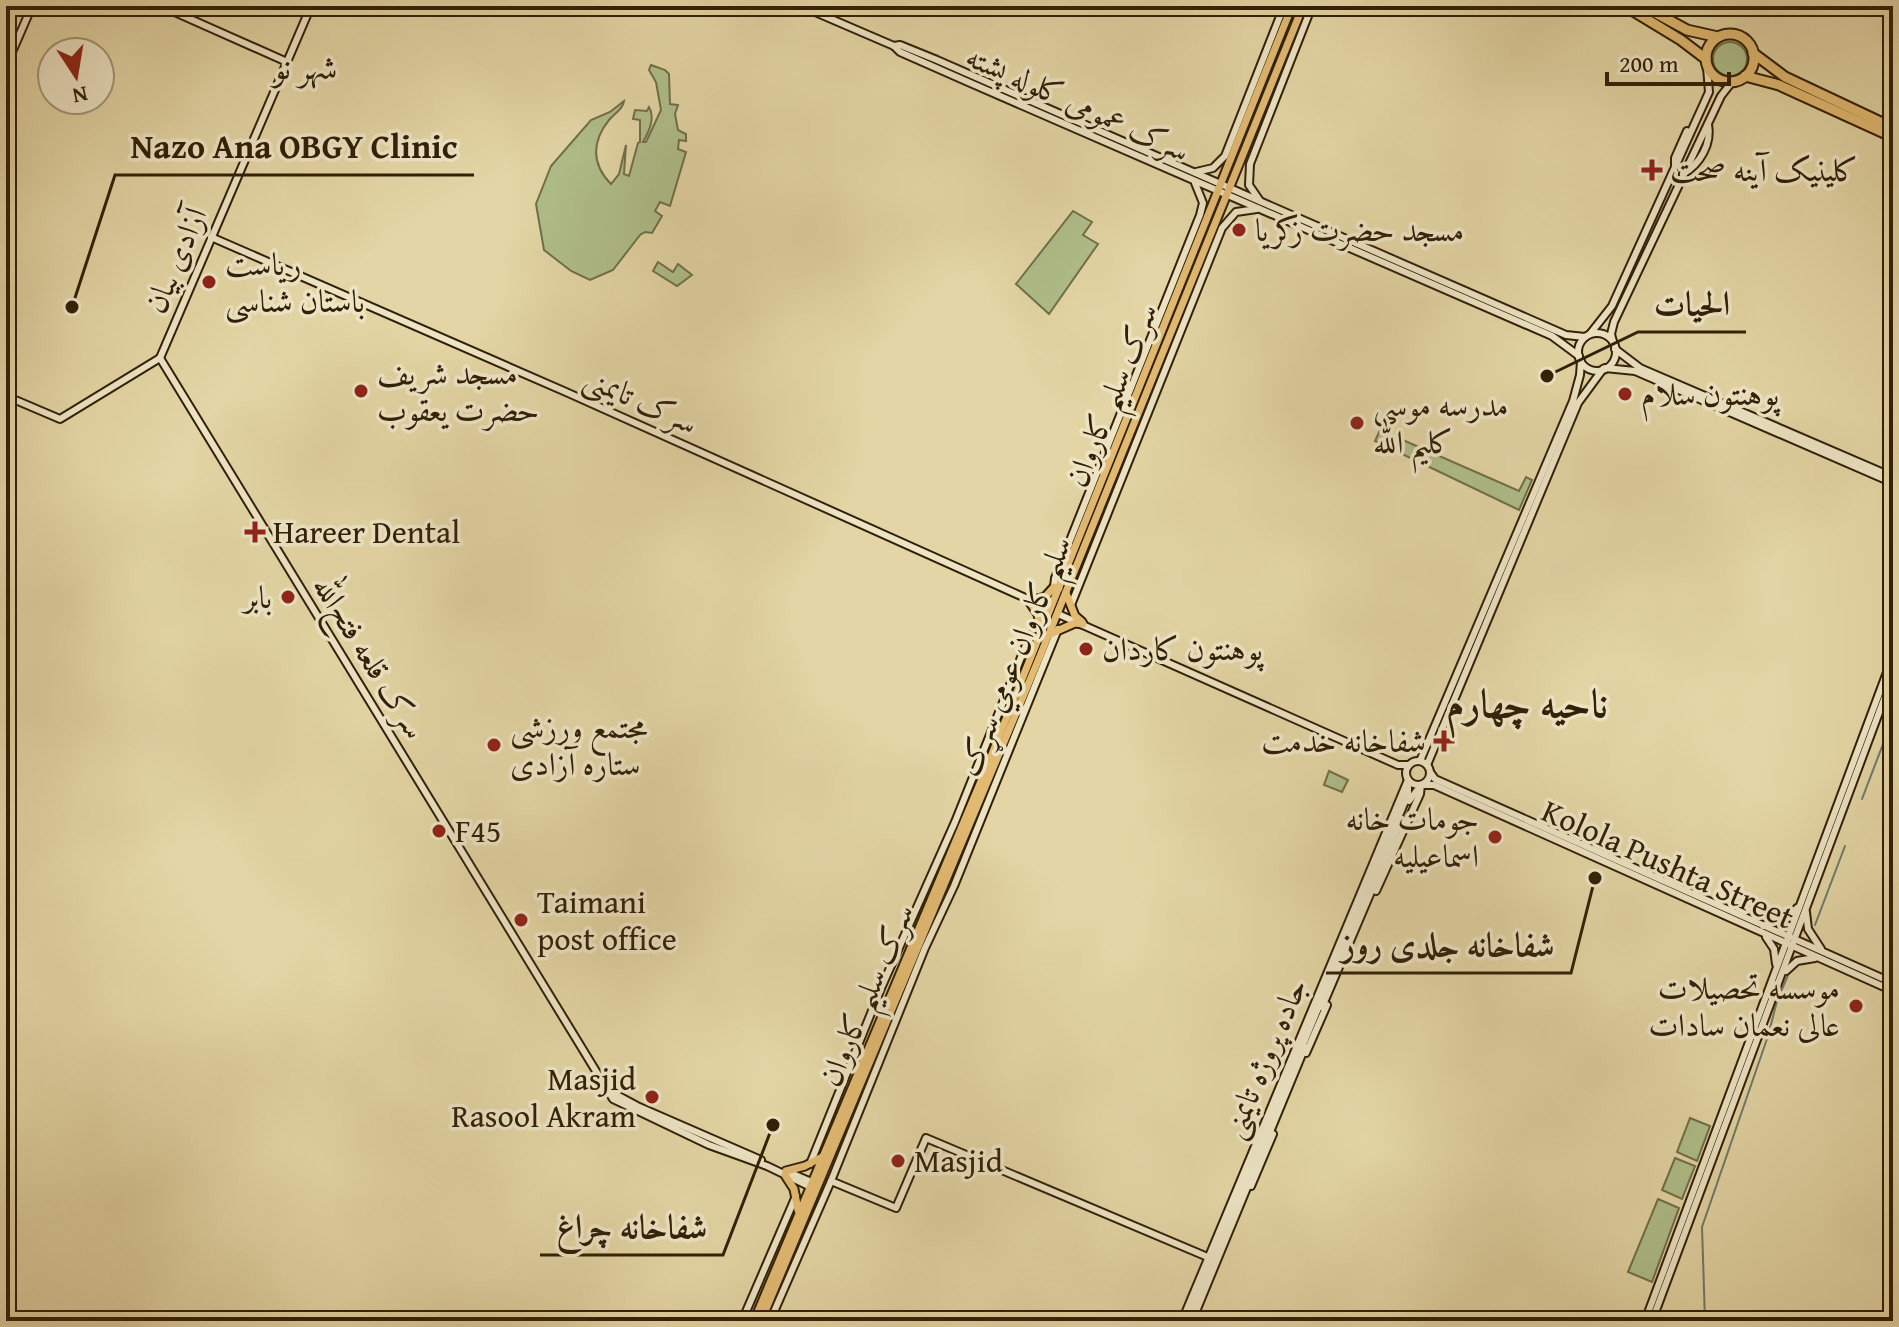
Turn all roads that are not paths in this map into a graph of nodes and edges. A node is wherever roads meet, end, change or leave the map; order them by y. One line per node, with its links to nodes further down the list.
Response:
1 (32, 6): 15 (main road)
2 (161, 6): 13 (main road)
3 (311, 6): 13 (main road, آزادی بیان)
4 (801, 6): 22 (main road, سرک عمومی کلوله پشته)
5 (1284, 6): 20 (main road)
6 (1292, 6): 20 (main road)
7 (1303, 6): 21 (main road, سلیم کاروان عومي سړک)
8 (1312, 6): 21 (main road)
9 (1625, 6): 14 (highway)
10 (1643, 6): 11 (highway)
11 (1718, 37): 12 (highway); 14 (highway)
12 (1753, 53): 16 (highway); 18 (highway)
13 (287, 62): 27 (main road, آزادی بیان)
14 (1707, 63): 17 (highway); 28 (main road)
15 (6, 66)
16 (1745, 76): 17 (highway); 19 (highway)
17 (1732, 82): 29 (main road)
18 (1893, 128)
19 (1893, 137)
20 (1229, 157): 22 (main road); 23 (main road)
21 (1246, 163): 24 (main road, سلیم کاروان عومي سړک); 25 (main road)
22 (1192, 176): 23 (main road, سرک عمومی کلوله پشته); 26 (main road)
23 (1219, 188): 24 (main road, سرک عمومی کلوله پشته); 26 (main road)
24 (1228, 192): 25 (main road, سرک عمومی کلوله پشته); 26 (main road, سلیم کاروان عومي سړک)
25 (1260, 206): 26 (main road); 28 (main road, سرک عمومی کلوله پشته); 31 (main road, سرک عمومی کلوله پشته)
26 (1210, 223): 34 (main road, سلیم کاروان عومي سړک); 40 (main road); 41 (main road)
27 (211, 237): 30 (main road, آزادی بیان); 43 (main road, سرک تایمنی)
28 (1587, 336): 29 (main road); 31 (main road)
29 (1614, 345): 32 (main road); 35 (main road)
30 (160, 358): 33 (main road); 72 (main road, سرک قلعه فتح‌الله)
31 (1580, 359): 32 (main road); 37 (main road)
32 (1604, 368): 35 (main road); 37 (main road)
33 (6, 396)
34 (1128, 430): 40 (main road, سلیم کاروان عومي سړک); 41 (main road, سرک سلیم کاروان)
35 (1792, 435): 36 (main road)
36 (1814, 446): 38 (main road); 39 (main road)
37 (1552, 457): 55 (main road); 55 (main road)
38 (1893, 477)
39 (1893, 483)
40 (1095, 532): 42 (main road, سلیم کاروان عومي سړک); 44 (main road)
41 (1067, 559): 42 (main road, سرک سلیم کاروان)
42 (1060, 589): 43 (main road); 44 (main road); 45 (main road, سلیم کاروان عومي سړک)
43 (1029, 601): 45 (main road, سرک تایمنی); 48 (main road)
44 (1071, 605): 46 (main road)
45 (1054, 612): 46 (main road); 48 (main road, سلیم کاروان عومي سړک)
46 (1083, 624): 48 (main road); 53 (main road)
47 (1030, 635): 67 (main road)
48 (1048, 638): 50 (main road, سلیم کاروان عومي سړک); 61 (main road, سرک سلیم کاروان)
49 (1893, 656): 52 (main road)
50 (1041, 665): 61 (main road, سلیم کاروان عومي سړک); 66 (main road)
51 (1893, 675): 52 (main road)
52 (1879, 705): 58 (main road)
53 (1398, 765): 54 (main road); 56 (main road)
54 (1409, 765): 55 (main road); 56 (main road)
55 (1426, 766): 57 (main road); 59 (main road)
56 (1407, 778): 57 (main road); 77 (main road, جاده پروژه تایمنی)
57 (1421, 785): 59 (main road, Kolola Pushta Street); 77 (main road, جاده پروژه تایمنی)
58 (1803, 906): 59 (main road); 60 (main road); 62 (main road)
59 (1762, 929): 60 (main road, Kolola Pushta Street); 63 (main road)
60 (1790, 942): 62 (main road, Kolola Pushta Street); 63 (main road)
61 (915, 950): 66 (main road, سلیم کاروان عومي سړک); 68 (main road, سرک سلیم کاروان)
62 (1821, 955): 63 (main road); 64 (main road); 65 (main road, Kolola Pushta Street)
63 (1779, 972): 83 (main road); 84 (main road)
64 (1893, 983)
65 (1893, 991)
66 (867, 1082): 69 (main road, سلیم کاروان عومي سړک)
67 (829, 1120): 68 (main road); 71 (main road)
68 (838, 1123): 70 (main road, سرک سلیم کاروان)
69 (846, 1134): 73 (main road); 74 (main road, سلیم کاروان عومي سړک)
70 (823, 1156): 71 (main road); 74 (main road, سرک سلیم کاروان)
71 (809, 1165): 72 (main road)
72 (786, 1173): 74 (main road, سرک قلعه فتح‌الله); 75 (main road)
73 (831, 1181): 77 (main road); 81 (main road)
74 (814, 1186): 76 (main road); 80 (main road, سلیم کاروان عومي سړک)
75 (796, 1196): 76 (main road); 78 (main road)
76 (799, 1214): 79 (main road)
77 (1214, 1260): 82 (main road, جاده پروژه تایمنی); 82 (main road, جاده پروژه تایمنی)
78 (742, 1321)
79 (754, 1321)
80 (761, 1321)
81 (770, 1321)
82 (1189, 1321)
83 (1645, 1321)
84 (1652, 1321)

